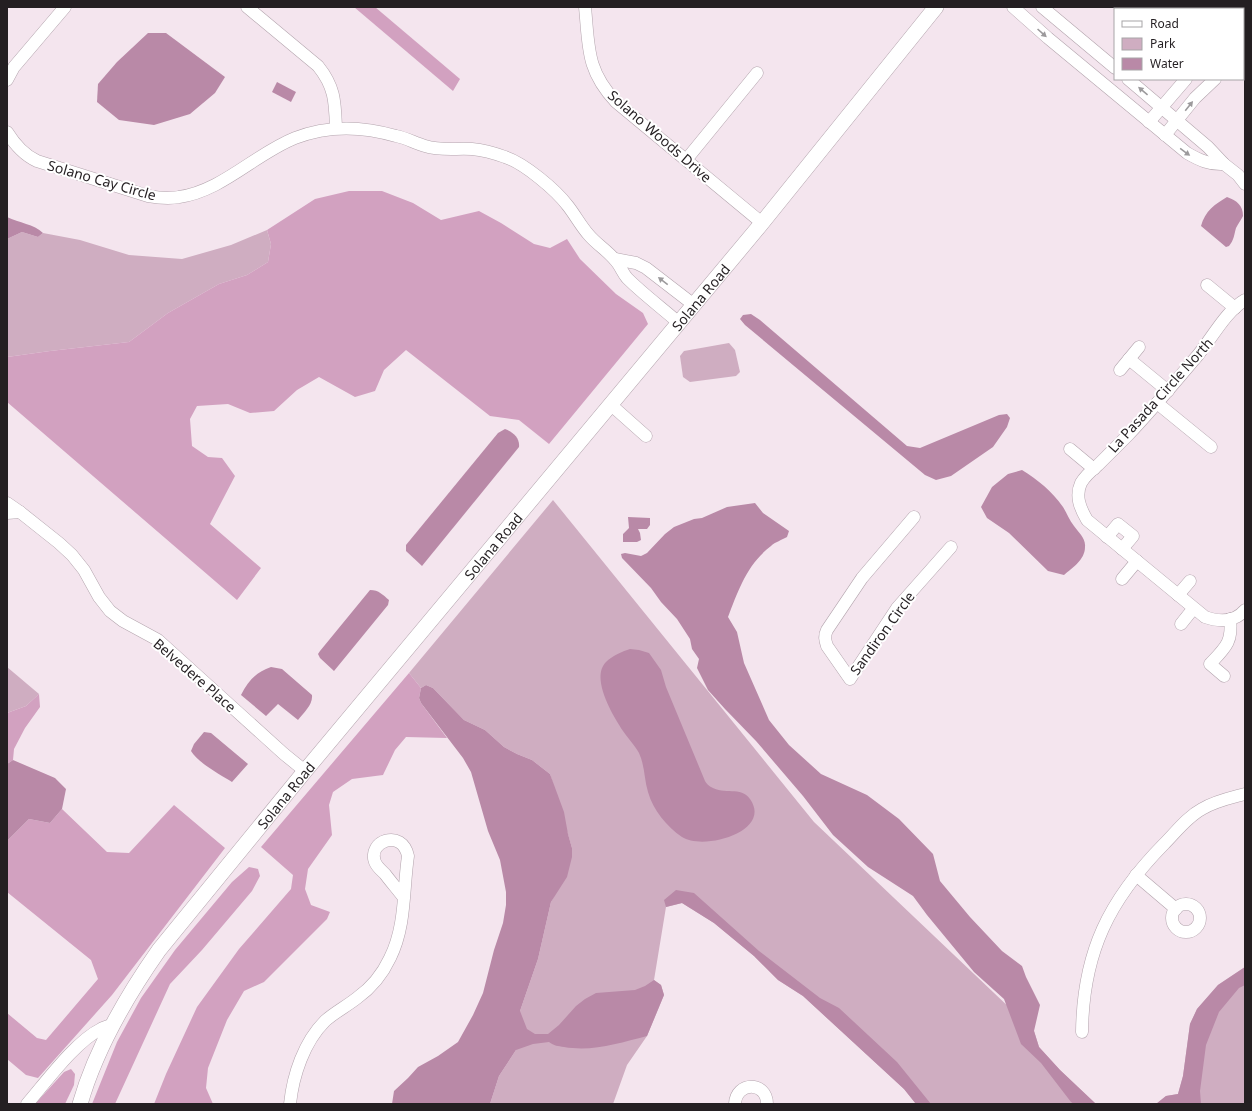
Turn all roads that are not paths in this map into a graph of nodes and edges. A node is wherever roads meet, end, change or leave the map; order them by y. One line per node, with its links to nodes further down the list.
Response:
1 (66, 7): 9 (street)
2 (247, 7): 16 (street)
3 (585, 7): 19 (street, Solano Woods Drive)
4 (936, 7): 22 (street, Solana Road)
5 (1013, 7): 15 (street, one-way to 15)
6 (1042, 7): 7 (street)
7 (1114, 67)
8 (757, 73): 19 (street)
9 (7, 80)
10 (1129, 80): 13 (street, one-way to 10)
11 (1185, 80): 13 (street)
12 (1215, 80): 14 (street, one-way to 12)
13 (1162, 107): 14 (street); 15 (street)
14 (1178, 120): 18 (street); 20 (street)
15 (1149, 122): 18 (street)
16 (336, 128): 17 (street, Solano Cay Circle); 23 (street, Solano Cay Circle)
17 (7, 132)
18 (1165, 135): 20 (street, one-way to 20)
19 (686, 160): 22 (street, Solano Woods Drive)
20 (1224, 164): 21 (street)
21 (1245, 184)
22 (762, 223): 26 (street, Solana Road)
23 (615, 259): 26 (street, Solano Cay Circle, one-way to 23); 28 (street, Solano Cay Circle)
24 (1207, 285): 27 (street)
25 (1245, 300): 27 (street, La Pasada Circle North)
26 (694, 305): 28 (street, Solana Road)
27 (1235, 308): 32 (street, La Pasada Circle North)
28 (679, 323): 34 (street, Solana Road)
29 (1140, 347): 30 (street)
30 (1129, 359): 31 (street); 32 (street)
31 (1120, 370)
32 (1168, 391): 33 (street, La Pasada Circle North)
33 (1157, 403): 36 (street); 38 (street, La Pasada Circle North)
34 (610, 404): 35 (street); 55 (street, Solana Road)
35 (646, 436)
36 (1211, 447)
37 (1070, 449): 38 (street)
38 (1094, 468): 43 (street, La Pasada Circle North)
39 (7, 503): 40 (street, Belvedere Place)
40 (20, 512): 41 (street); 55 (street, Belvedere Place)
41 (7, 513)
42 (914, 517): 44 (street, Sandiron Circle)
43 (1107, 537): 45 (street); 45 (street)
44 (950, 547)
45 (1122, 549): 46 (street)
46 (1137, 561): 47 (street); 49 (street)
47 (1122, 579)
48 (1190, 581): 49 (street)
49 (1178, 595): 50 (street)
50 (1196, 610): 52 (street); 53 (street)
51 (1245, 610): 52 (street)
52 (1230, 619): 54 (street)
53 (1181, 624)
54 (1224, 676)
55 (305, 771): 60 (street, Solana Road)
56 (1245, 794): 57 (street)
57 (1136, 875): 59 (street); 61 (street)
58 (404, 898): 64 (street)
59 (1176, 909)
60 (113, 1025): 62 (street); 63 (street, Solana Road)
61 (1082, 1032)
62 (27, 1104)
63 (80, 1104)
64 (290, 1104)
65 (736, 1104): 66 (street)
66 (767, 1104)

